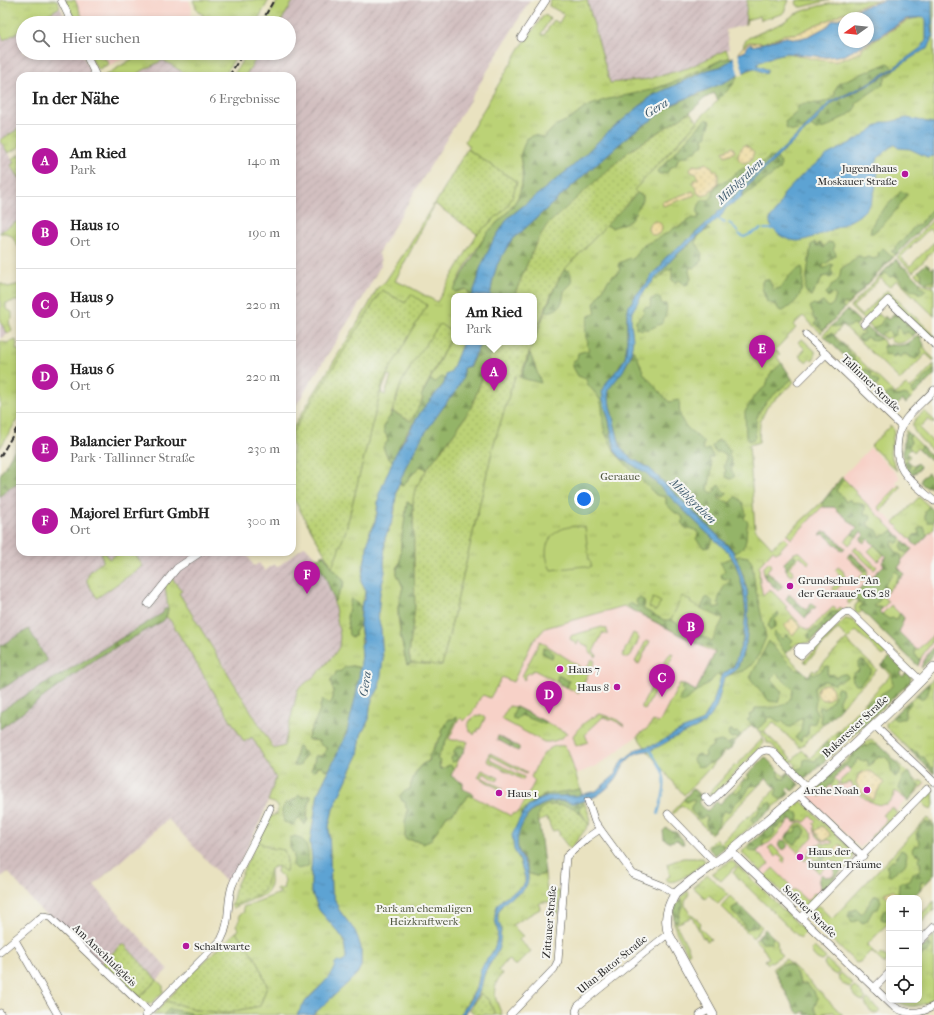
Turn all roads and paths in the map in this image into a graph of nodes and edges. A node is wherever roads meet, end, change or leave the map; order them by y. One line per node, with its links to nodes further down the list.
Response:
1 (61, 0): 3 (street)
2 (546, 0): 4 (street)
3 (69, 16)
4 (521, 38)
5 (88, 60): 6 (street)
6 (94, 72)
7 (864, 324): 9 (street)
8 (806, 335): 10 (street, Tallinner Straße)
9 (934, 344)
10 (826, 354): 11 (street, Tallinner Straße); 13 (street, Tallinner Straße)
11 (798, 382)
12 (934, 390): 13 (street)
13 (902, 427): 14 (street)
14 (934, 501)
15 (195, 556): 16 (street)
16 (148, 604)
17 (810, 647): 19 (street)
18 (934, 667): 19 (street, Bukarester Straße)
19 (921, 681): 20 (street, Bukarester Straße)
20 (874, 725): 21 (street); 22 (street, Bukarester Straße)
21 (934, 782)
22 (806, 788): 24 (street, Bukarester Straße); 25 (street)
23 (927, 789): 31 (street)
24 (798, 794): 30 (street, Bukarester Straße); 31 (street)
25 (705, 797)
26 (588, 801): 29 (street)
27 (270, 808): 44 (street)
28 (668, 814): 32 (street)
29 (600, 829): 33 (street); 48 (street, Zittauer Straße)
30 (731, 851): 32 (street, Bukarester Straße); 34 (street, Sofioter Straße)
31 (863, 856): 34 (street)
32 (715, 863): 33 (street, Bukarester Straße)
33 (675, 894): 36 (street)
34 (801, 918): 41 (street, Sofioter Straße)
35 (934, 927): 37 (street)
36 (669, 935): 43 (street); 49 (street, Ulan-Bator-Straße)
37 (922, 939)
38 (15, 940): 39 (street); 44 (street, Am Anschlußgleis); 47 (street)
39 (0, 952)
40 (886, 976): 41 (street)
41 (874, 988): 45 (street, Sofioter Straße)
42 (934, 1006): 46 (street, Sofioter Straße)
43 (712, 1012): 50 (street)
44 (147, 1013)
45 (897, 1013): 46 (street, Sofioter Straße)
46 (914, 1014)
47 (58, 1015)
48 (510, 1015)
49 (577, 1015)
50 (700, 1015)

